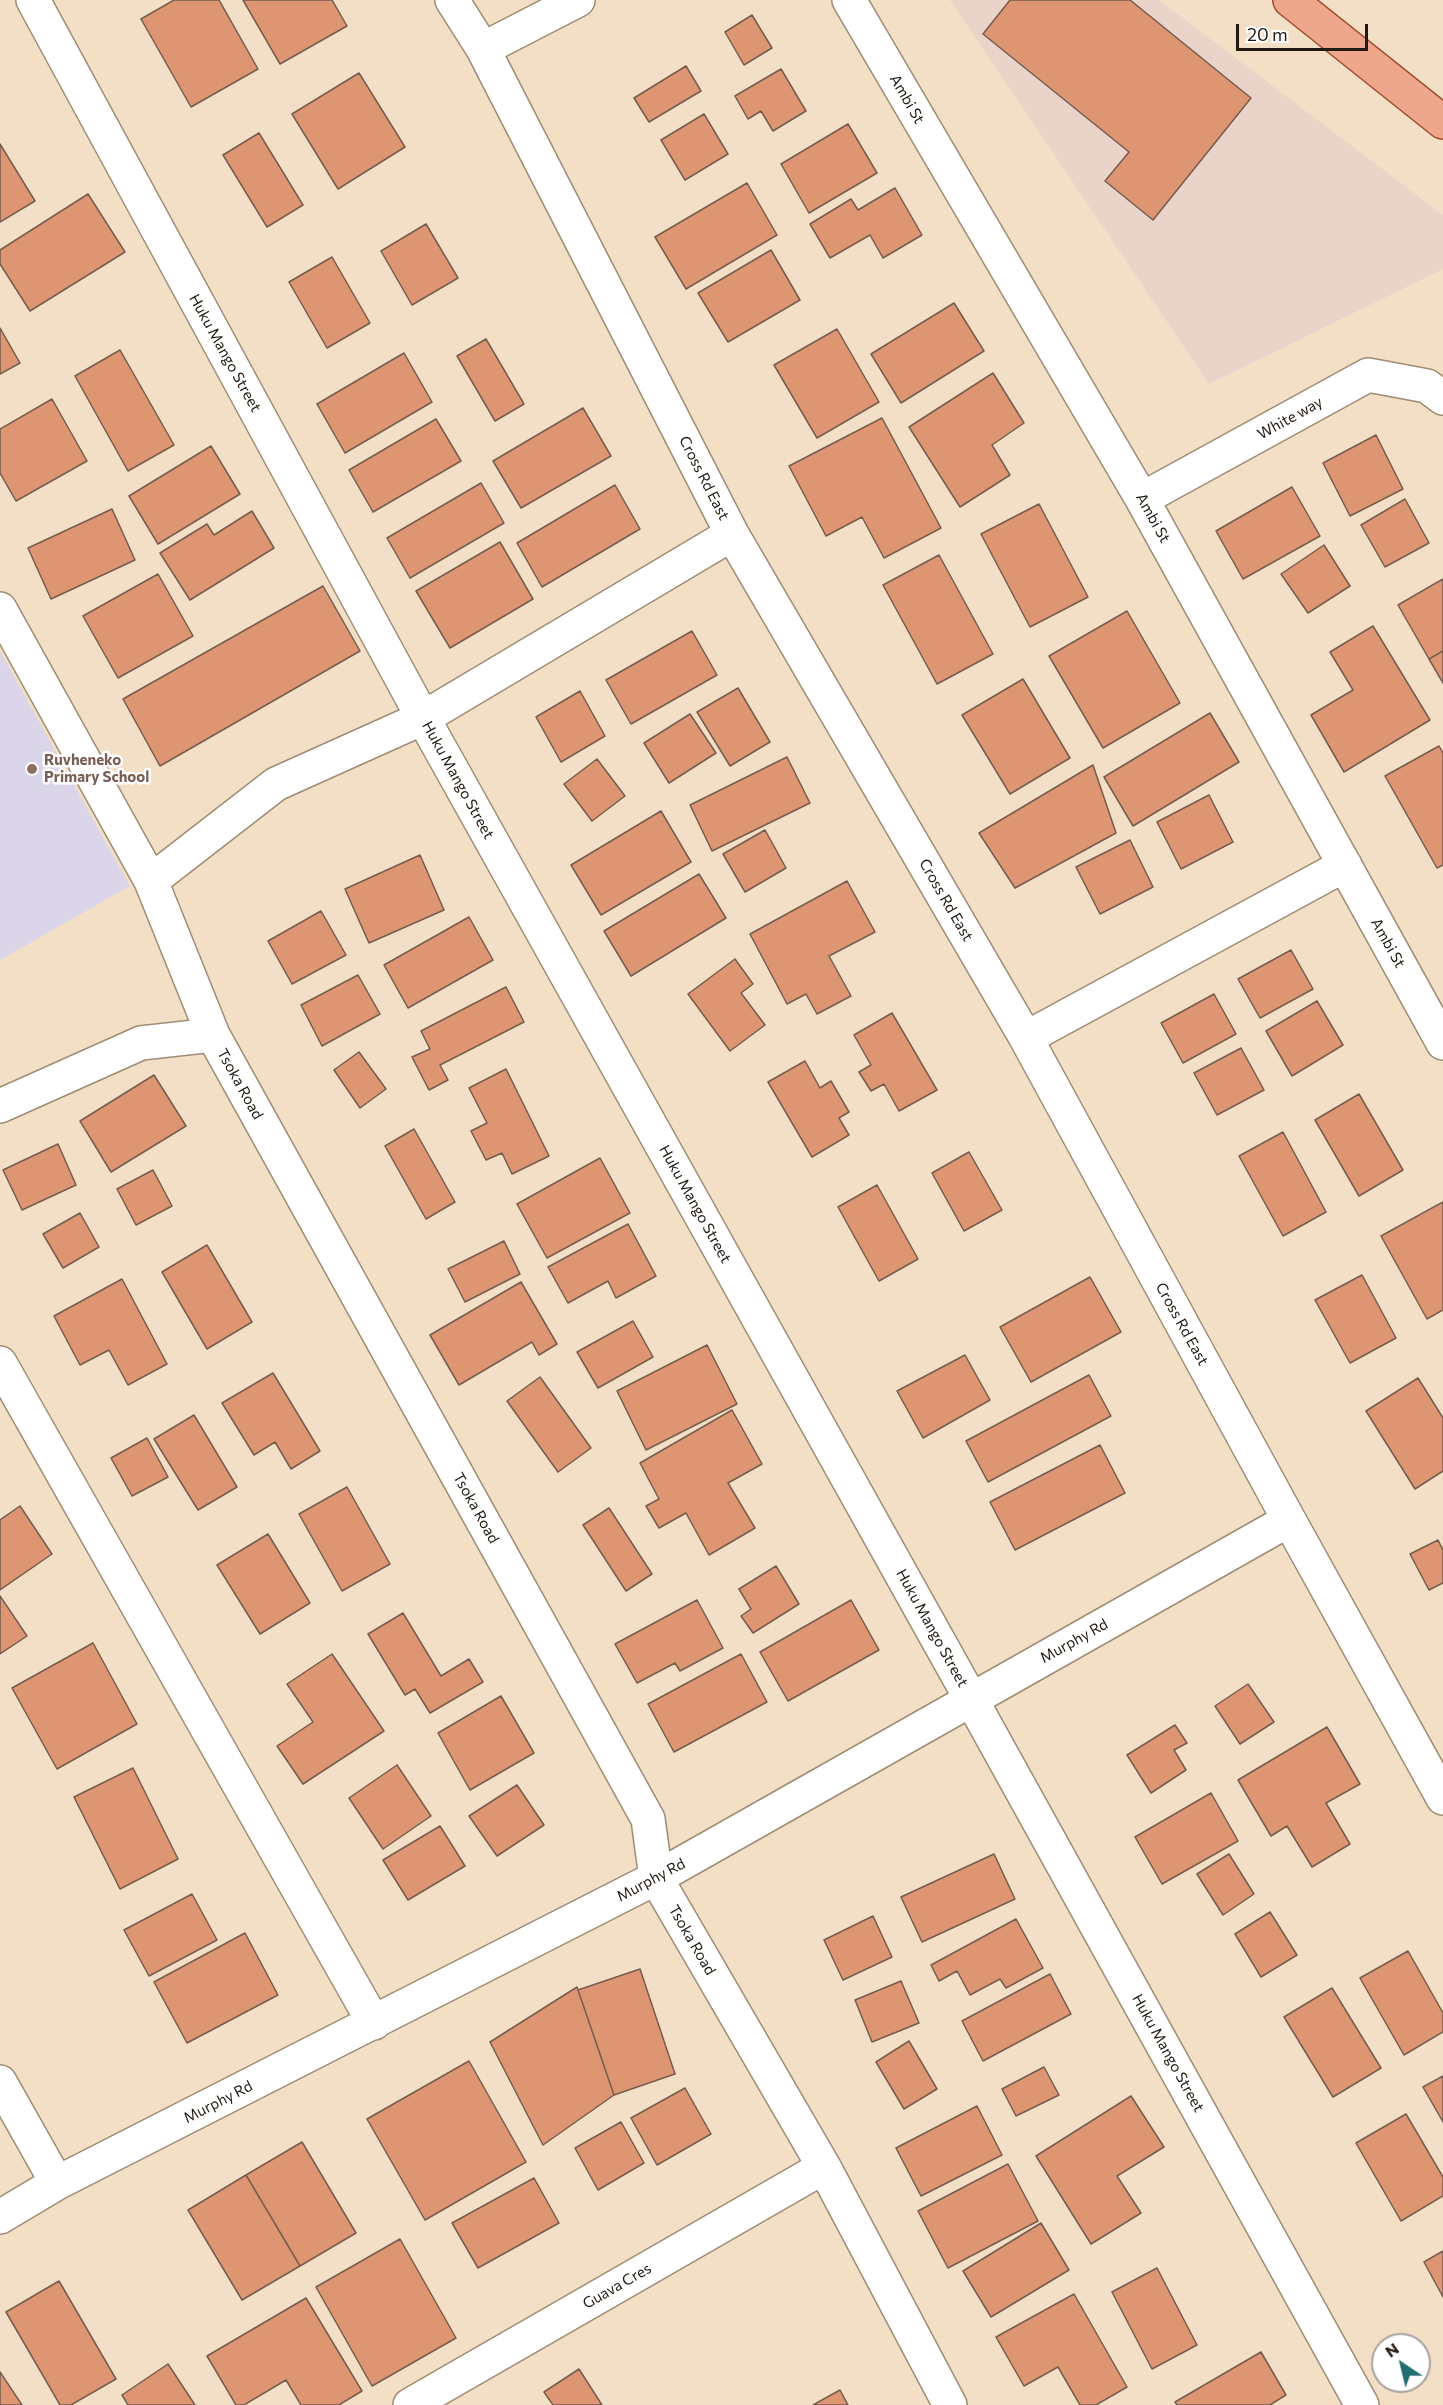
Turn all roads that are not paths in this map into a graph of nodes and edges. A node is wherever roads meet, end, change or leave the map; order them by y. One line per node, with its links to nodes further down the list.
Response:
1 (33, 0): 12 (street, Huku Mango Street)
2 (452, 0): 6 (street, Cross Rd East)
3 (578, 0): 6 (street)
4 (849, 0): 9 (street, Ambi St)
5 (1290, 0): 7 (main road)
6 (483, 49): 10 (street, Cross Rd East)
7 (1443, 122)
8 (1443, 398): 9 (street, White way)
9 (1142, 499): 13 (street, Ambi St)
10 (732, 534): 12 (street); 16 (street, Cross Rd East)
11 (0, 609): 14 (street, Tsoka Road)
12 (423, 717): 14 (street); 21 (street, Huku Mango Street)
13 (1345, 865): 16 (street); 17 (street, Ambi St)
14 (151, 880): 15 (street, Tsoka Road)
15 (213, 1035): 18 (street); 23 (street, Tsoka Road)
16 (1026, 1038): 20 (street, Cross Rd East)
17 (1443, 1043)
18 (0, 1106)
19 (0, 1363): 24 (street)
20 (1289, 1520): 21 (street, Murphy Rd); 22 (street, Cross Rd East)
21 (971, 1699): 23 (street, Murphy Rd); 31 (street, Huku Mango Street)
22 (1443, 1798)
23 (656, 1878): 24 (street, Murphy Rd); 26 (street, Tsoka Road)
24 (374, 2023): 27 (street, Murphy Rd)
25 (0, 2082): 27 (street)
26 (824, 2167): 29 (street, Guava Cres); 30 (street, Tsoka Road)
27 (57, 2183): 28 (street, Murphy Rd)
28 (0, 2217)
29 (410, 2405)
30 (950, 2405)
31 (1362, 2405)

